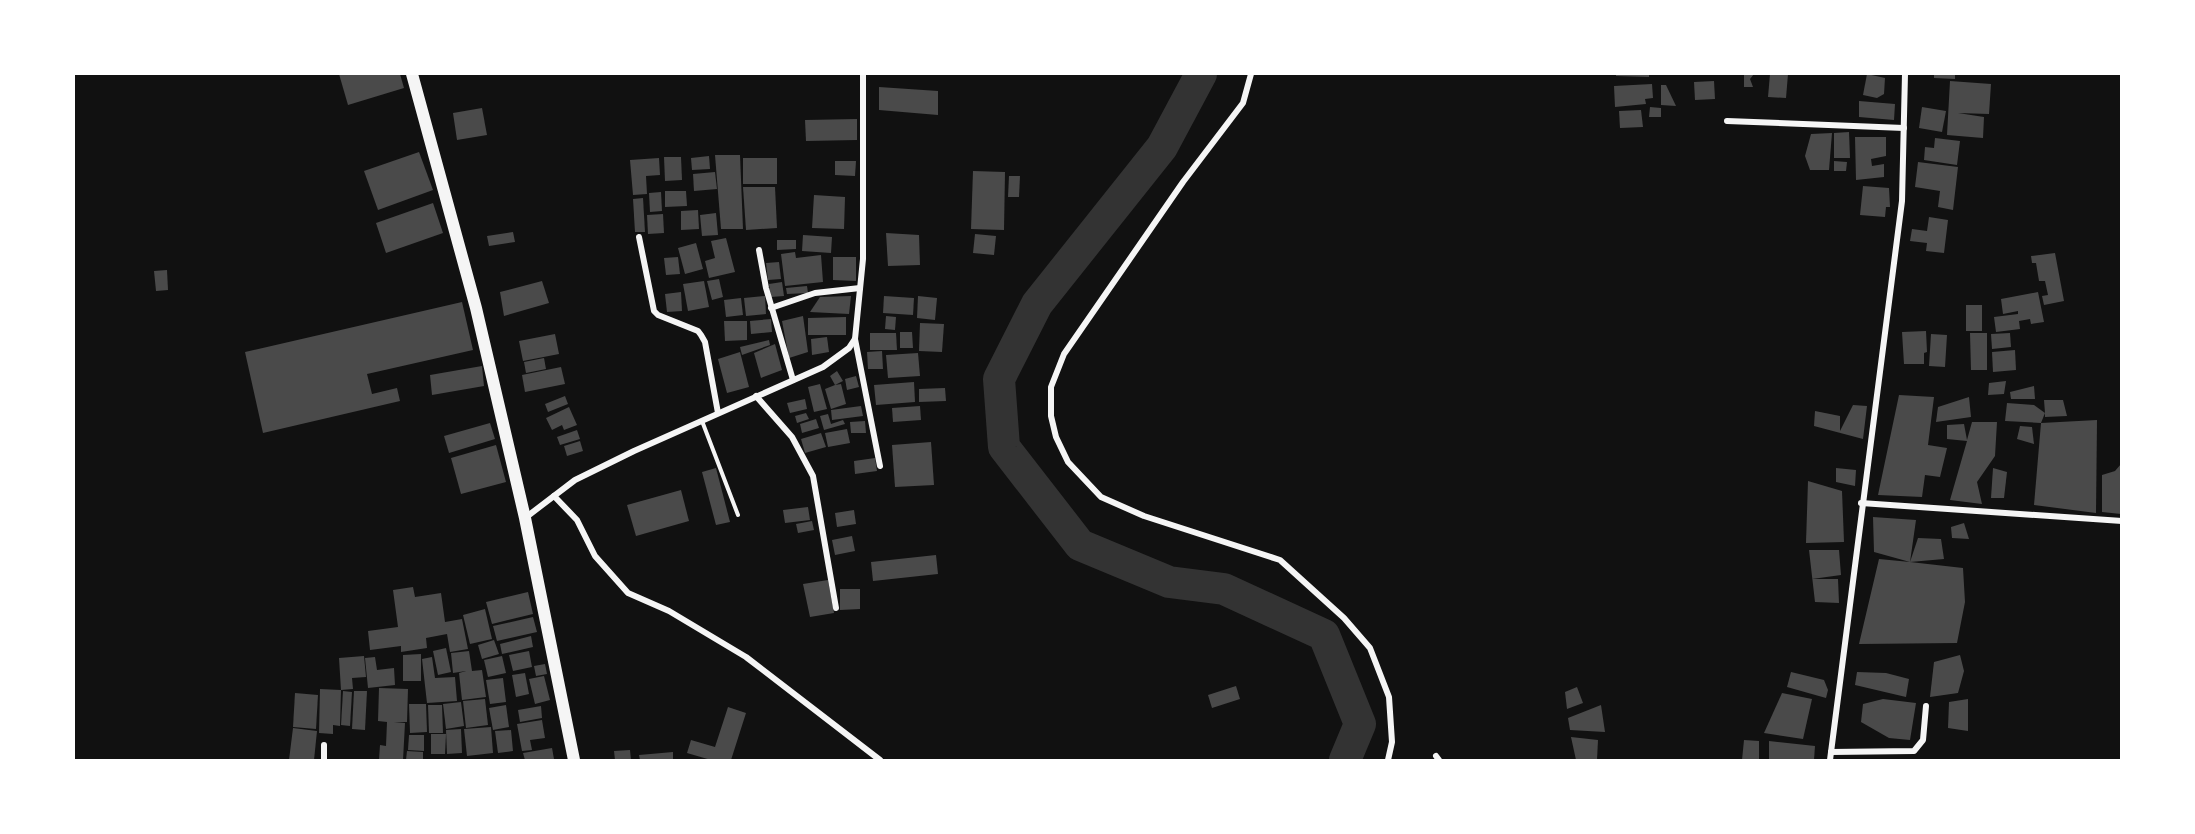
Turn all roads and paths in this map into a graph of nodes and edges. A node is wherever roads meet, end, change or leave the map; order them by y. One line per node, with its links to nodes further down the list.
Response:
1 (412, 74): 20 (main road)
2 (863, 74): 9 (street)
3 (1251, 74): 29 (street)
4 (1905, 74): 6 (street)
5 (1727, 121): 6 (street)
6 (1904, 128): 18 (street)
7 (639, 237): 14 (street)
8 (759, 250): 10 (street)
9 (860, 288): 10 (street); 11 (street)
10 (771, 308): 12 (street)
11 (855, 339): 12 (street); 16 (street)
12 (793, 380): 13 (street)
13 (756, 396): 14 (street); 22 (street)
14 (718, 413): 15 (street)
15 (702, 420): 17 (street); 19 (lane)
16 (880, 466)
17 (554, 496): 20 (street); 28 (street)
18 (1861, 503): 21 (street); 25 (street)
19 (738, 515)
20 (525, 518): 27 (main road)
21 (2121, 521)
22 (836, 608)
23 (1926, 706): 25 (street)
24 (324, 745): 26 (street)
25 (1832, 752): 30 (street)
26 (324, 760)
27 (574, 760)
28 (880, 760)
29 (1388, 760)
30 (1830, 760)

